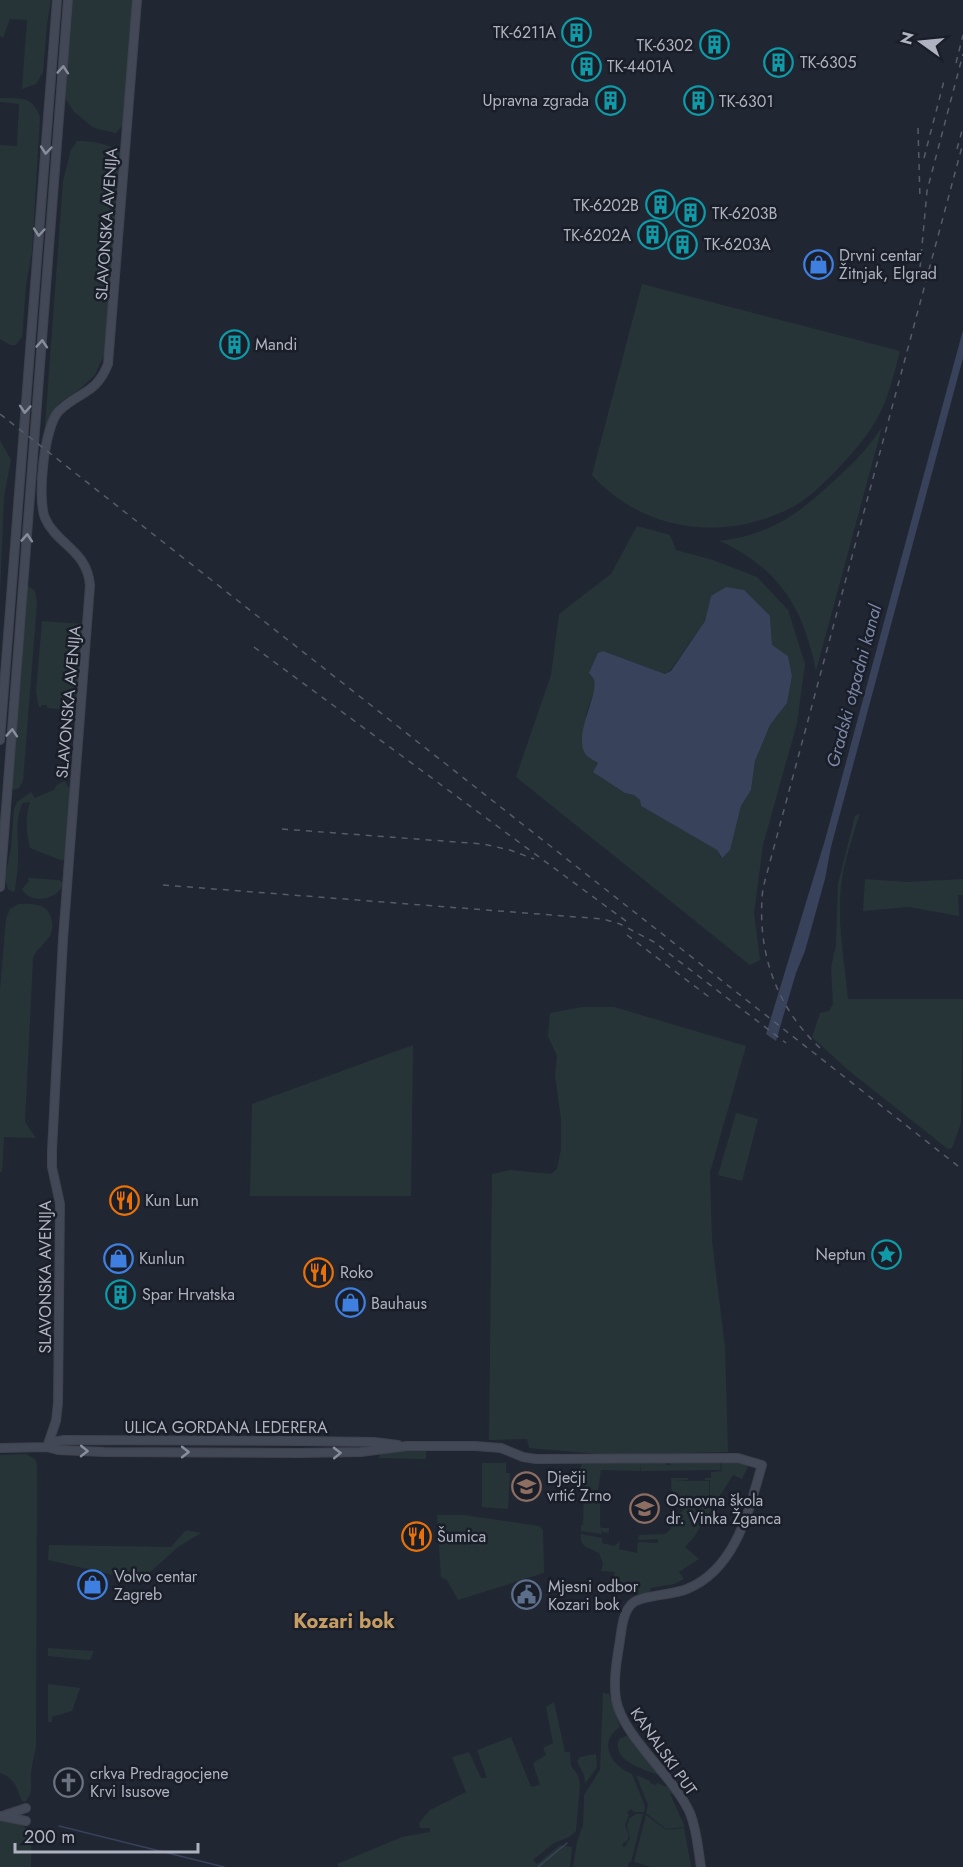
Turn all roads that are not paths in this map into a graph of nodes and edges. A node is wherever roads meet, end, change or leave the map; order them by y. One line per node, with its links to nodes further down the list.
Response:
1 (57, 0): 4 (street, one-way to 4)
2 (68, 0): 5 (street, one-way to 2)
3 (137, 0): 6 (street, SLAVONSKA AVENIJA)
4 (0, 740)
5 (0, 886)
6 (55, 1428): 7 (street); 9 (street, SLAVONSKA AVENIJA)
7 (65, 1440): 8 (street, ULICA GORDANA LEDERERA); 9 (street, ULICA GORDANA LEDERERA)
8 (407, 1446): 9 (street, ULICA GORDANA LEDERERA, one-way to 8); 11 (street, ULICA GORDANA LEDERERA)
9 (47, 1447): 10 (street, ULICA GORDANA LEDERERA)
10 (0, 1448)
11 (655, 1597): 15 (street, KANALSKI PUT)
12 (26, 1808): 13 (street)
13 (3, 1816): 14 (street)
14 (26, 1821)
15 (701, 1867)

